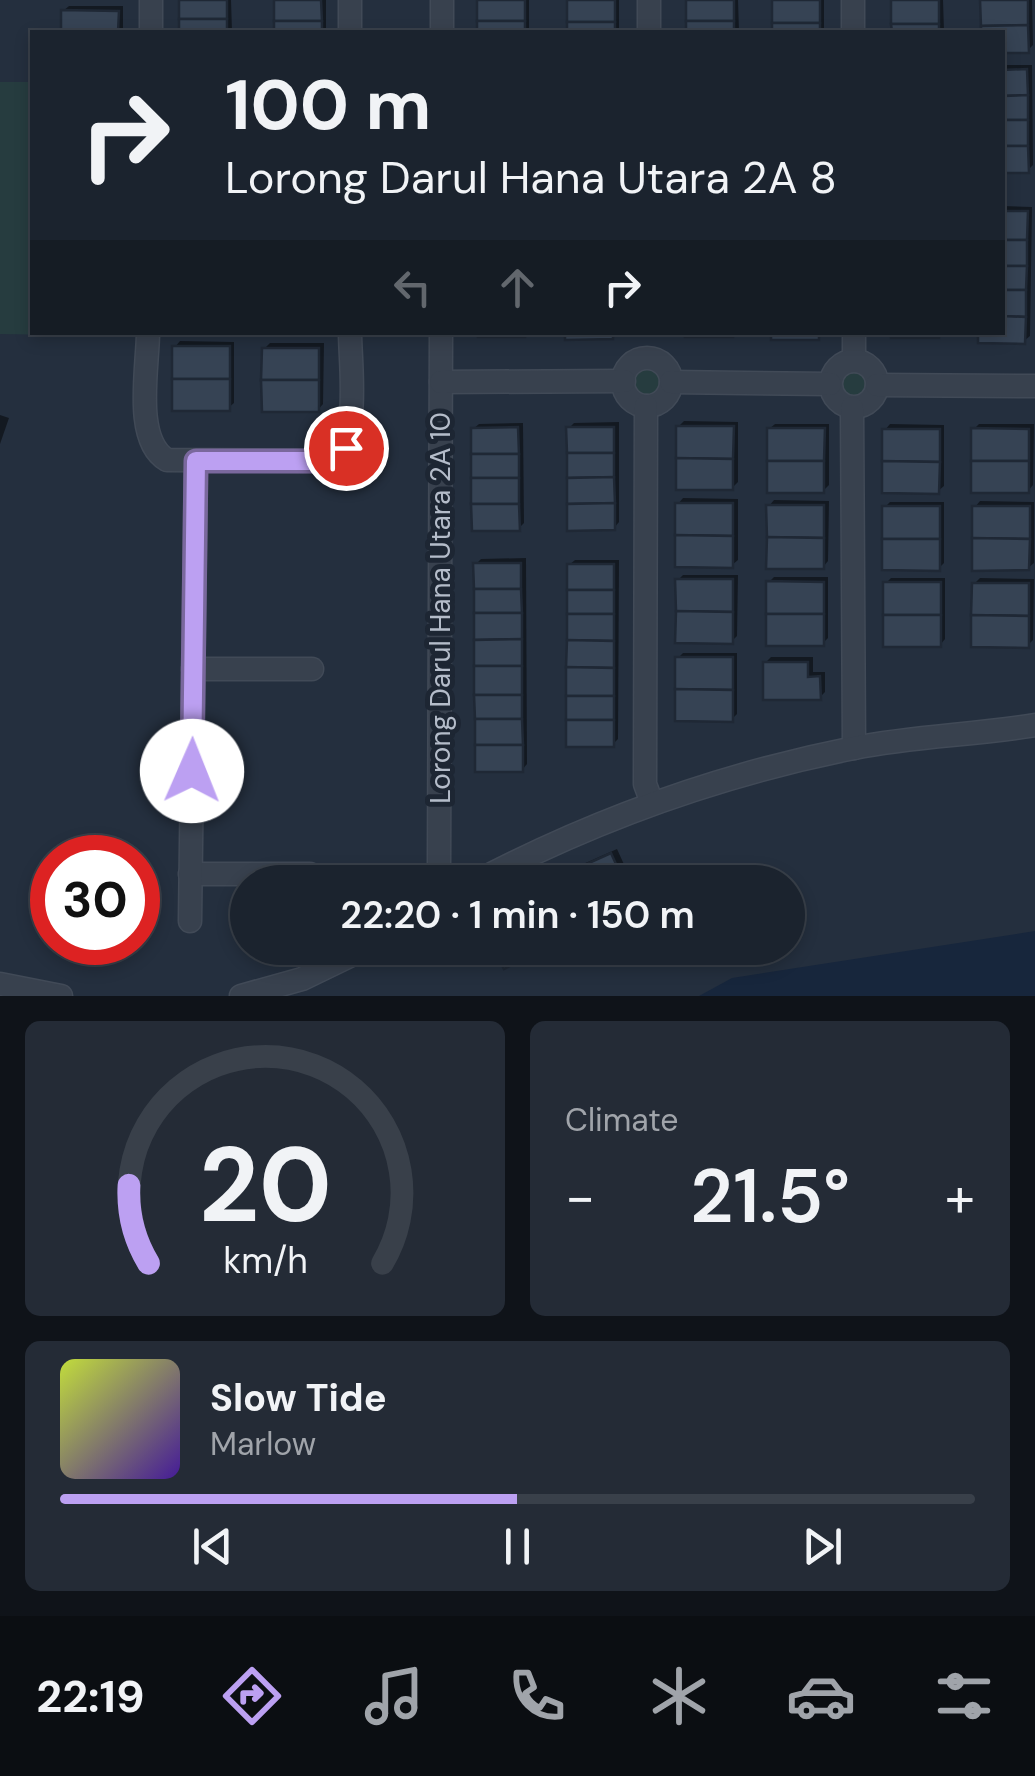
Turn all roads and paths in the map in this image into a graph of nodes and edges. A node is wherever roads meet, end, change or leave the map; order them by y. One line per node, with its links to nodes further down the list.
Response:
1 (151, 0): 6 (street)
2 (350, 0): 7 (street)
3 (442, 0): 8 (street)
4 (649, 0): 9 (street)
5 (853, 0): 10 (street)
6 (150, 30)
7 (350, 30)
8 (442, 30)
9 (649, 30)
10 (853, 30)
11 (148, 335): 26 (street)
12 (350, 335): 26 (street)
13 (441, 335): 19 (street, Lorong Darul Hana Utara 2A 10)
14 (648, 335): 16 (street)
15 (854, 335): 17 (street)
16 (648, 358): 18 (street); 20 (street)
17 (854, 361): 21 (street); 22 (street)
18 (624, 381): 19 (street); 24 (street)
19 (441, 382): 32 (street, Lorong Darul Hana Utara 2A 10)
20 (671, 382): 21 (street); 24 (street)
21 (830, 384): 25 (street)
22 (877, 385): 23 (street); 25 (street)
23 (1035, 386)
24 (646, 406): 31 (street)
25 (852, 408): 30 (street)
26 (196, 461): 27 (street)
27 (193, 669): 28 (street); 34 (street)
28 (312, 669)
29 (1035, 725): 30 (street)
30 (854, 748): 31 (street)
31 (652, 803): 33 (street)
32 (439, 865)
33 (508, 865)
34 (190, 874): 35 (street); 36 (street)
35 (230, 874)
36 (190, 921)
37 (331, 965): 40 (street)
38 (0, 984): 39 (street)
39 (61, 996)
40 (241, 996)

